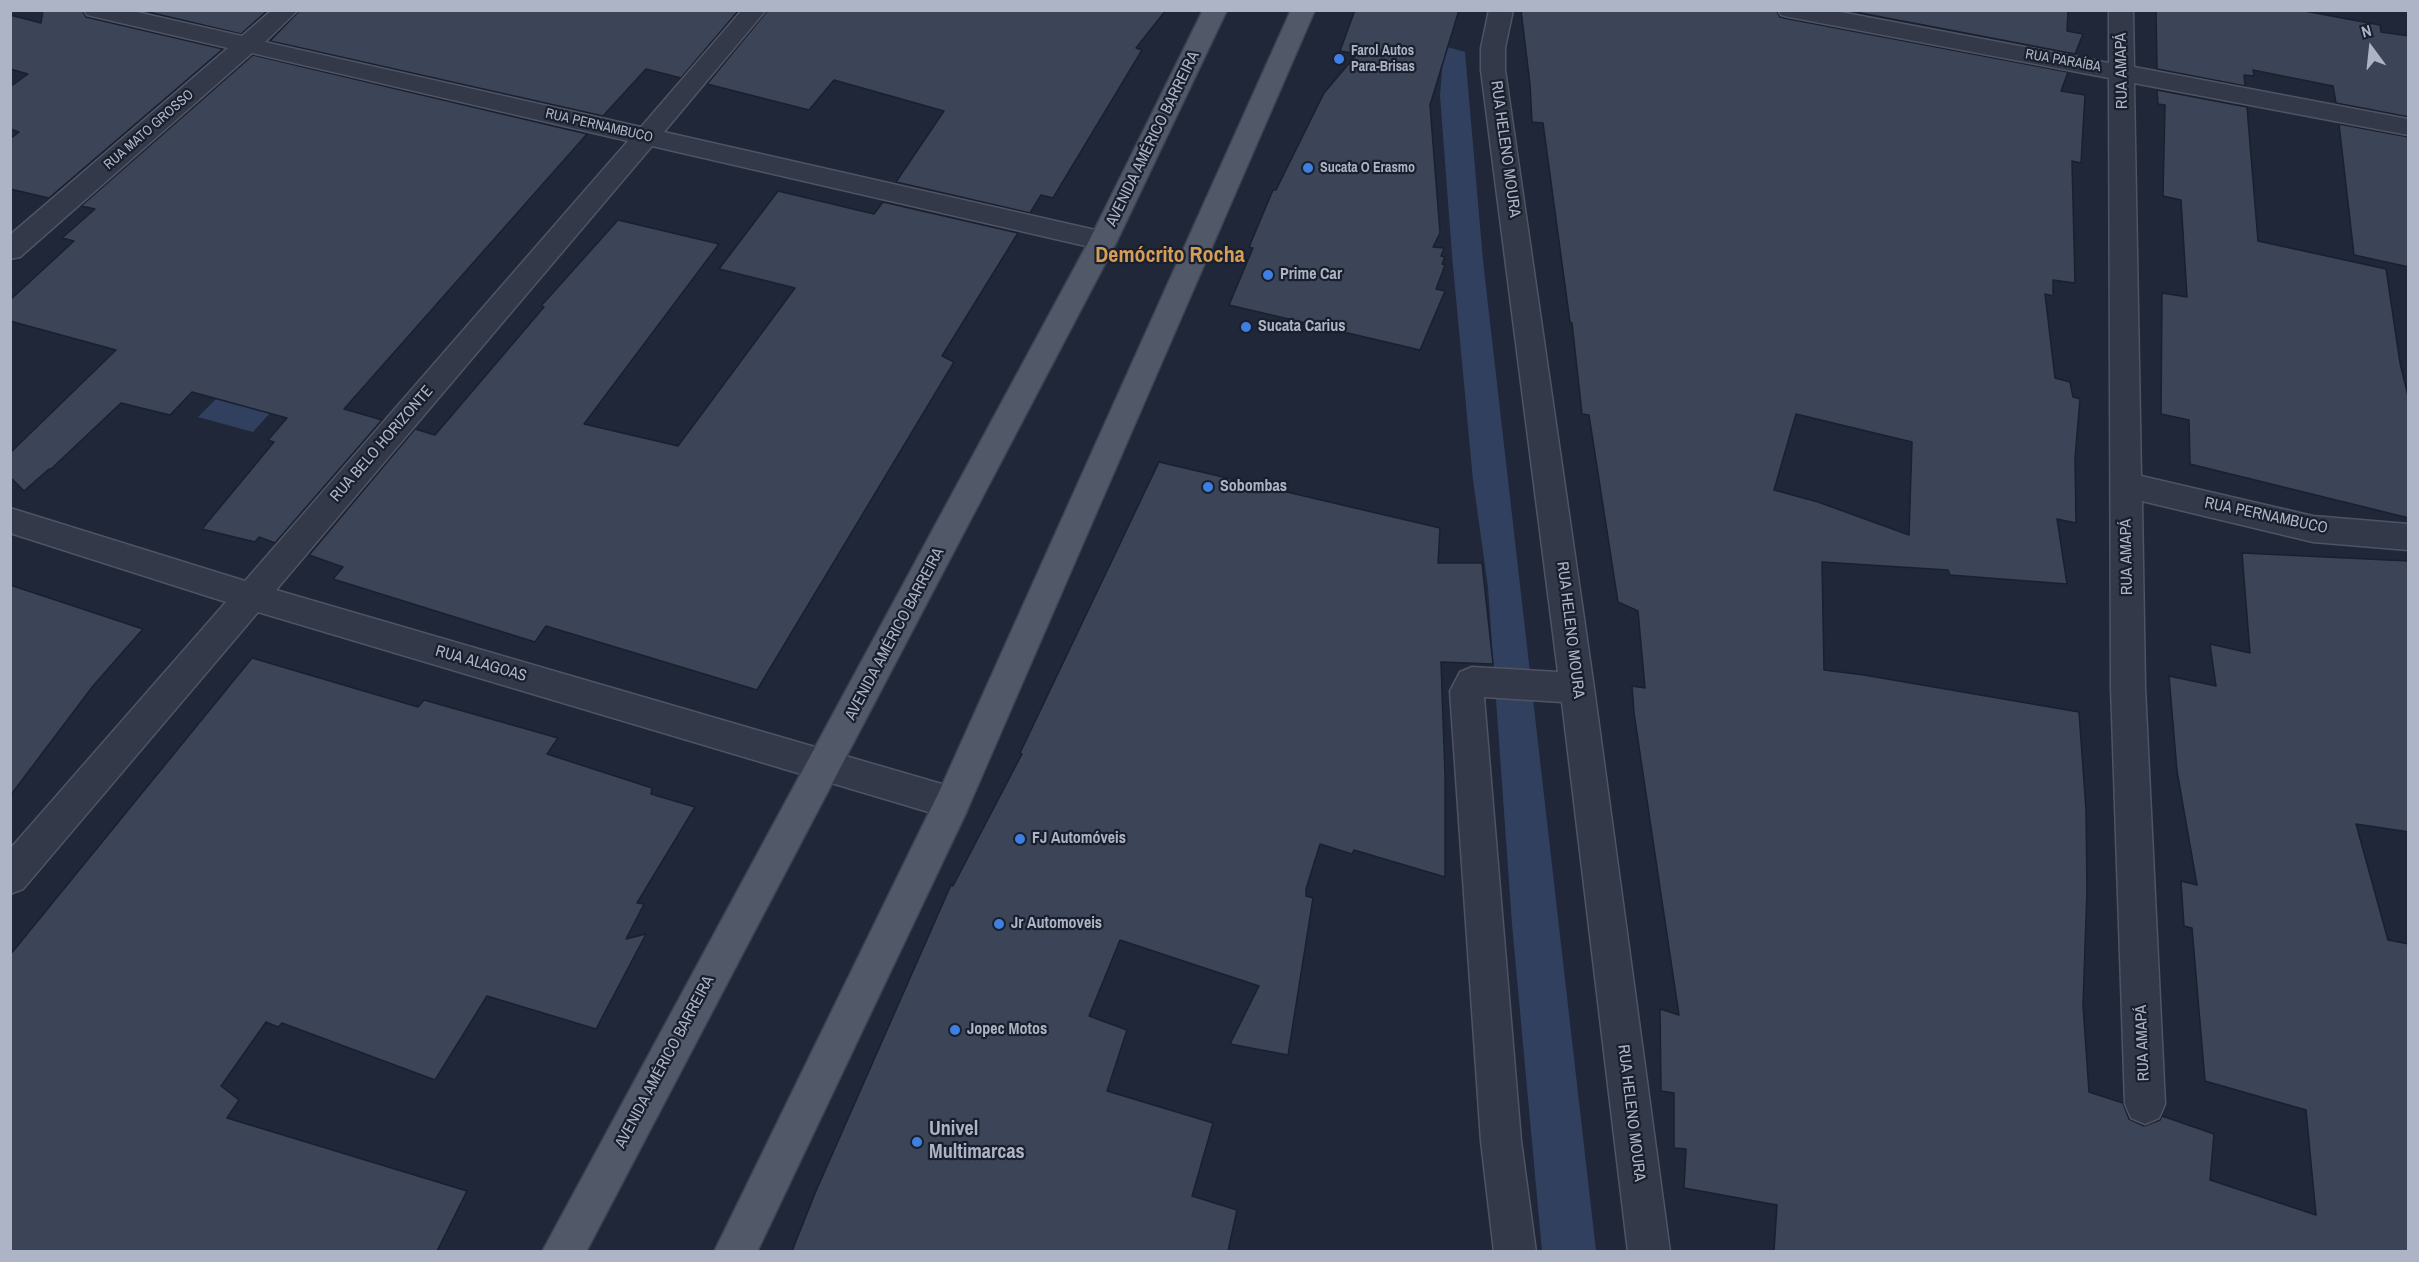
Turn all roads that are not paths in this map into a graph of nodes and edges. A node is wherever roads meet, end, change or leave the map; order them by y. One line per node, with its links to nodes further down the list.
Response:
1 (95, 10): 9 (street, RUA PERNAMBUCO)
2 (287, 10): 9 (street, RUA MATO GROSSO)
3 (755, 10): 12 (street, RUA BELO HORIZONTE)
4 (1215, 10): 13 (main road, AVENIDA AMÉRICO BARREIRA)
5 (1303, 10): 21 (main road)
6 (1501, 10): 19 (street, RUA HELENO MOURA)
7 (1789, 10): 10 (street, RUA PARAÍBA)
8 (2121, 10): 10 (street, RUA AMAPÁ)
9 (247, 45): 12 (street, RUA PERNAMBUCO); 14 (street, RUA MATO GROSSO)
10 (2123, 72): 11 (street, RUA PARAÍBA); 15 (street, RUA AMAPÁ)
11 (2409, 127)
12 (648, 137): 13 (street, RUA PERNAMBUCO); 18 (street, RUA BELO HORIZONTE)
13 (1103, 241): 20 (main road, AVENIDA AMÉRICO BARREIRA)
14 (10, 250)
15 (2126, 485): 17 (street, RUA PERNAMBUCO); 23 (street, RUA AMAPÁ)
16 (10, 520): 18 (street, RUA ALAGOAS)
17 (2409, 537)
18 (250, 596): 20 (street, RUA ALAGOAS); 22 (street, RUA BELO HORIZONTE)
19 (1563, 687): 26 (street); 27 (street, RUA HELENO MOURA)
20 (825, 765): 21 (street, RUA ALAGOAS); 24 (main road, AVENIDA AMÉRICO BARREIRA)
21 (952, 804): 25 (main road)
22 (10, 878)
23 (2145, 1104)
24 (563, 1251)
25 (735, 1251)
26 (1515, 1251)
27 (1649, 1251)

